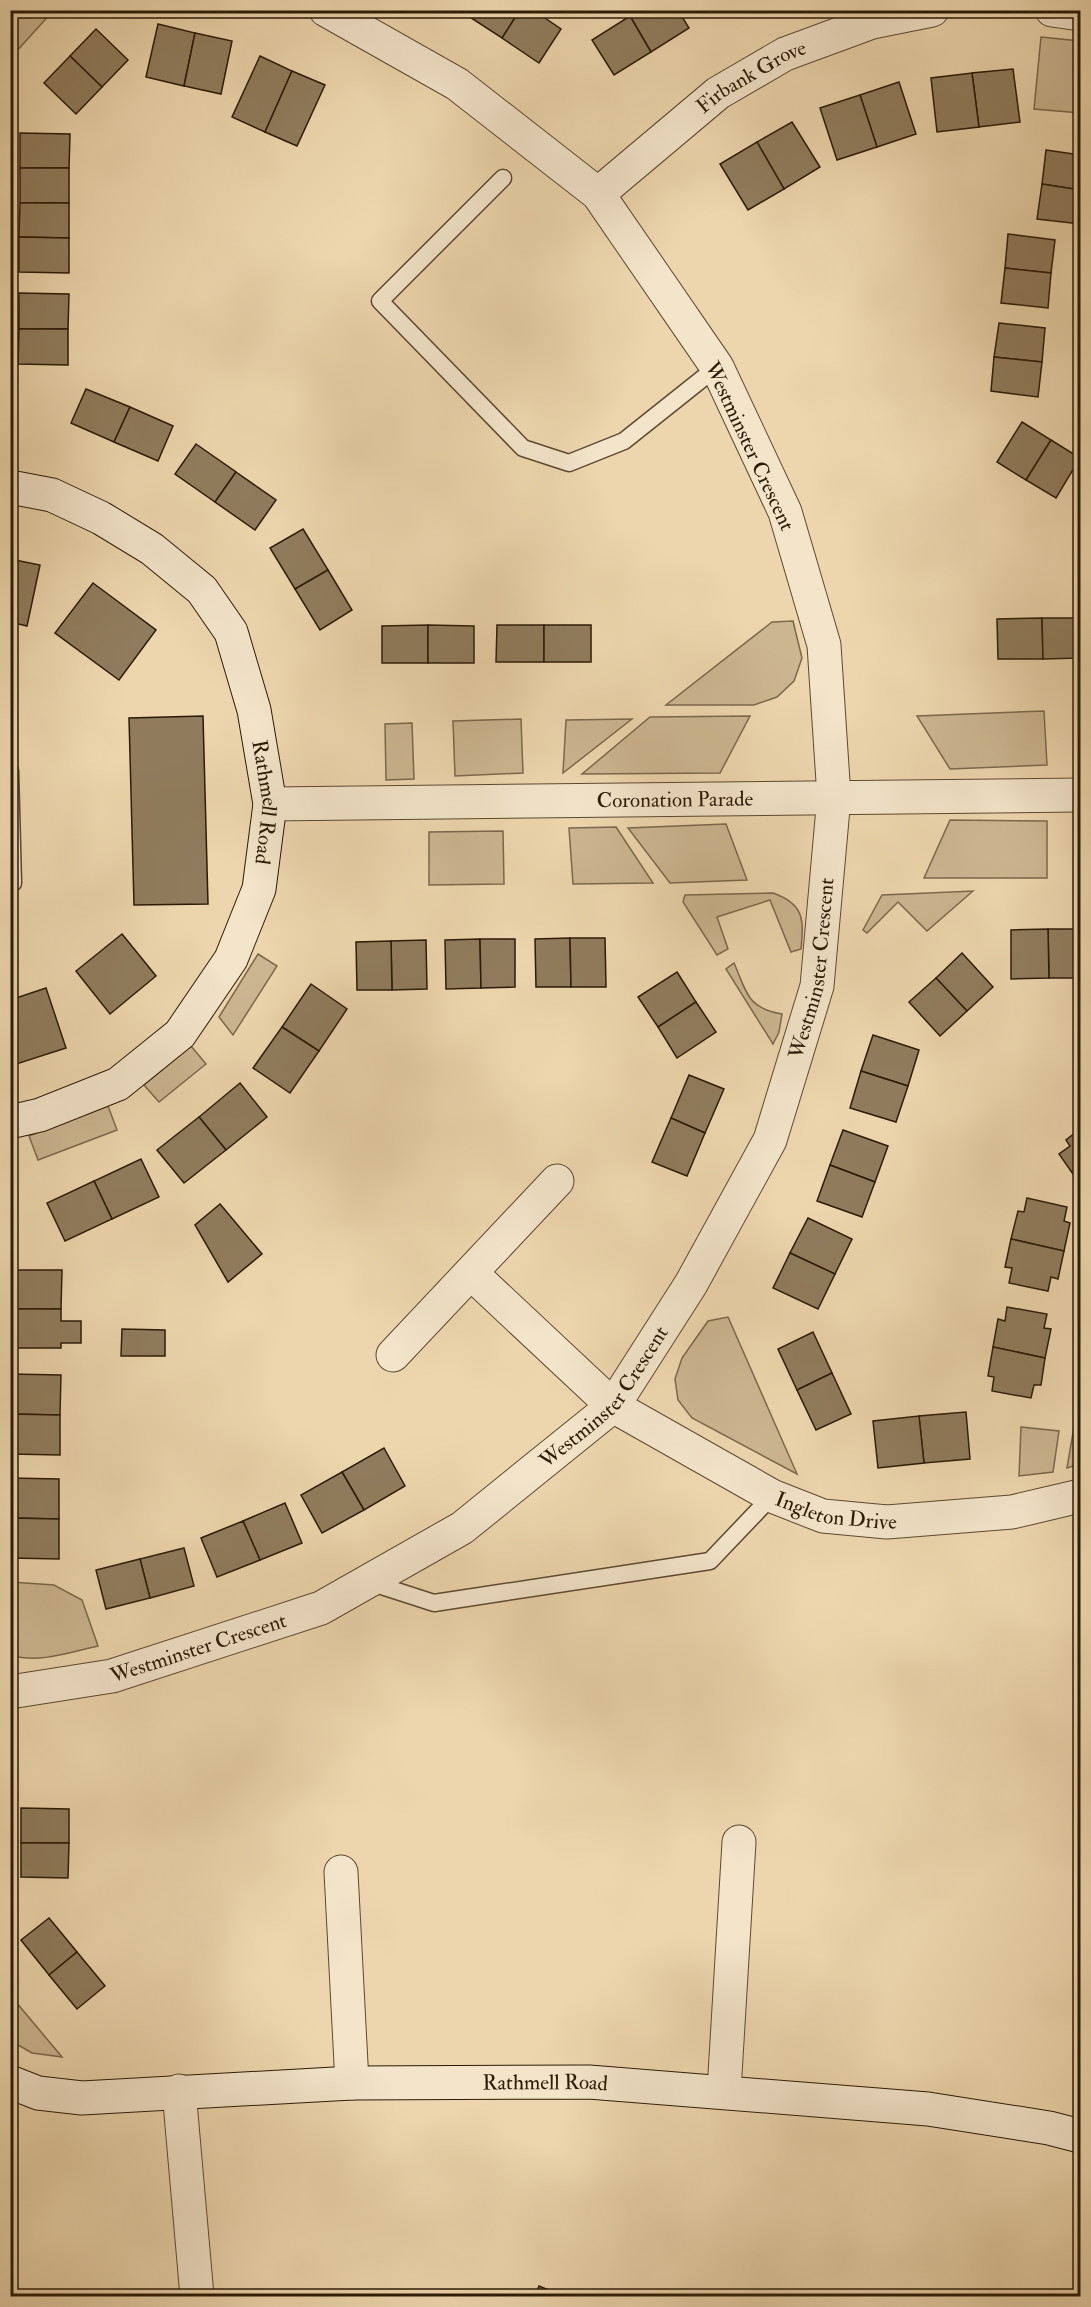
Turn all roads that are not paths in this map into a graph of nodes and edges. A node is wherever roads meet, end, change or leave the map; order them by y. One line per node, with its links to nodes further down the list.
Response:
1 (326, 10): 6 (street, Westminster Crescent)
2 (932, 10): 6 (street, Firbank Grove)
3 (1052, 10): 4 (street)
4 (1080, 14)
5 (503, 178): 7 (lane)
6 (598, 194): 7 (street, Westminster Crescent)
7 (717, 367): 11 (street, Westminster Crescent)
8 (10, 487): 13 (street, Rathmell Road)
9 (10, 771): 12 (lane)
10 (1080, 795): 11 (street, Coronation Parade)
11 (834, 797): 13 (street, Coronation Parade); 19 (street, Westminster Crescent)
12 (11, 804): 14 (lane)
13 (270, 804): 15 (street, Rathmell Road)
14 (13, 883)
15 (10, 1122)
16 (557, 1181): 17 (street)
17 (471, 1273): 18 (street); 19 (street, Ingleton Drive)
18 (393, 1355)
19 (613, 1406): 20 (street, Ingleton Drive); 22 (street, Westminster Crescent)
20 (772, 1496): 21 (street, Ingleton Drive); 22 (lane)
21 (1080, 1496)
22 (367, 1582): 23 (street, Westminster Crescent)
23 (10, 1692)
24 (739, 1842): 29 (street)
25 (341, 1872): 27 (street)
26 (10, 2082): 28 (street, Rathmell Road)
27 (352, 2083): 28 (street, Rathmell Road); 29 (street, Rathmell Road)
28 (179, 2091): 31 (street)
29 (724, 2091): 30 (street, Rathmell Road)
30 (1080, 2136)
31 (197, 2296)

